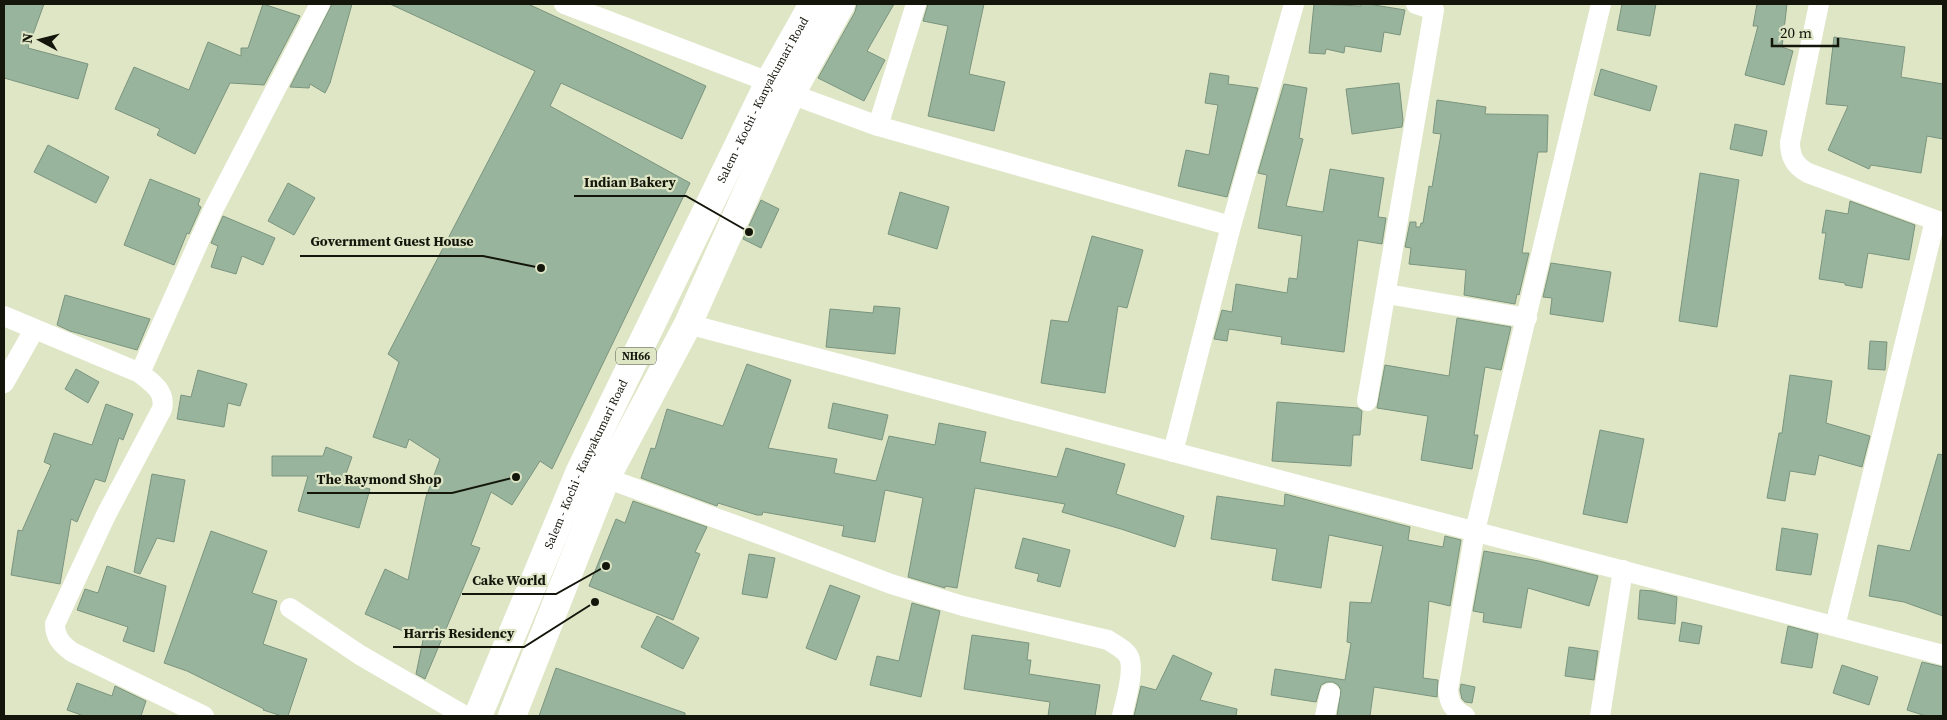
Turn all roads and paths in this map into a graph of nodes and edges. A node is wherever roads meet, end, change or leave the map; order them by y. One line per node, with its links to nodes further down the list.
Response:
1 (320, 4): 19 (street)
2 (564, 4): 10 (street)
3 (813, 4): 10 (highway, Salem - Kochi - Kanyakumari Road / NH66)
4 (841, 4): 10 (highway, Salem - Kochi - Kanyakumari Road / NH66)
5 (916, 4): 11 (street)
6 (1294, 4): 13 (street)
7 (1416, 4): 14 (street)
8 (1600, 4): 16 (street)
9 (1820, 4): 12 (street)
10 (780, 88): 11 (street); 17 (highway, Salem - Kochi - Kanyakumari Road / NH66); 21 (highway, Salem - Kochi - Kanyakumari Road / NH66)
11 (878, 126): 13 (street)
12 (1939, 222): 29 (street)
13 (1231, 226): 24 (street)
14 (1387, 294): 16 (street); 23 (street)
15 (4, 316): 18 (street)
16 (1527, 318): 26 (street)
17 (688, 324): 22 (highway, Salem - Kochi - Kanyakumari Road / NH66); 24 (street)
18 (34, 330): 19 (street); 20 (street)
19 (140, 373): 32 (street)
20 (4, 383)
21 (621, 386): 22 (street); 34 (highway, Salem - Kochi - Kanyakumari Road / NH66)
22 (648, 400): 25 (highway, Salem - Kochi - Kanyakumari Road / NH66)
23 (1367, 401)
24 (1173, 452): 26 (street)
25 (606, 478): 35 (highway, Salem - Kochi - Kanyakumari Road / NH66); 36 (street)
26 (1475, 531): 27 (street); 38 (street)
27 (1623, 570): 29 (street); 39 (street)
28 (290, 608): 33 (street)
29 (1835, 626): 30 (street)
30 (1943, 654)
31 (1330, 693): 37 (street)
32 (204, 716)
33 (464, 716)
34 (478, 716)
35 (512, 716)
36 (1122, 716)
37 (1325, 716)
38 (1465, 716)
39 (1600, 716)

